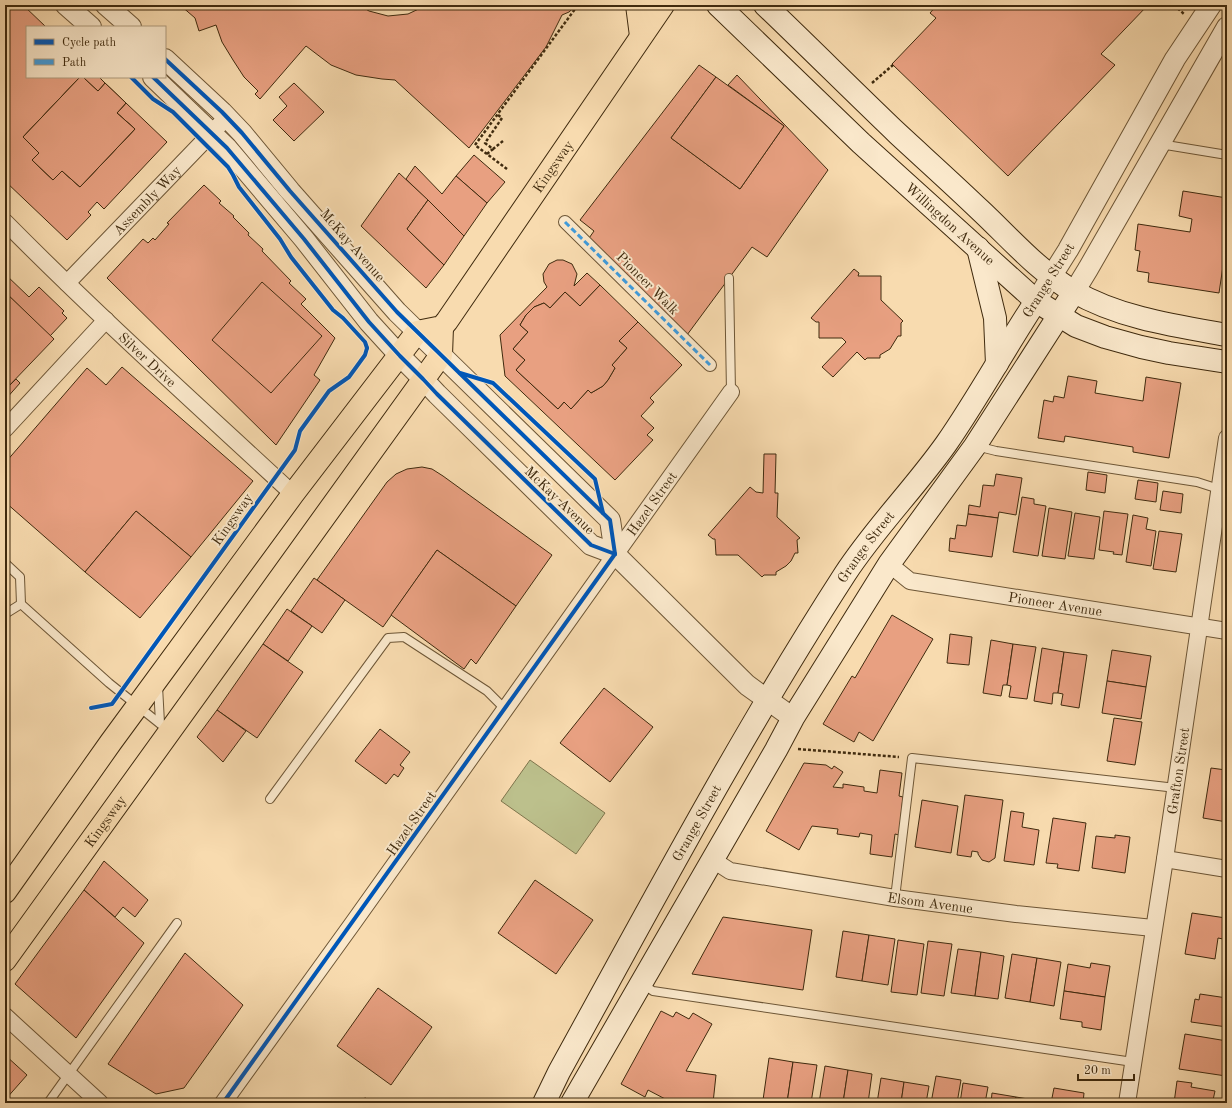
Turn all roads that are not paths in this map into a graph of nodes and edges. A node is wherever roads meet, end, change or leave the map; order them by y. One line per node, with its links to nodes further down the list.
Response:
1 (66, 5): 8 (street)
2 (106, 5): 9 (street)
3 (637, 5): 11 (main road)
4 (663, 5): 11 (main road, Kingsway)
5 (718, 5): 20 (main road, Willingdon Avenue)
6 (765, 5): 21 (main road, Willingdon Avenue)
7 (1211, 5): 21 (street, Grange Street)
8 (90, 26)
9 (130, 26)
10 (1227, 27): 16 (street, Grange Street)
11 (641, 36): 28 (main road, Kingsway)
12 (166, 60): 14 (street, McKay Avenue)
13 (154, 78): 15 (street, McKay Avenue)
14 (227, 117): 15 (street, Assembly Way); 29 (street, McKay Avenue)
15 (212, 133): 23 (street, Assembly Way); 32 (street, McKay Avenue)
16 (1159, 144): 17 (lane); 24 (street, Grange Street)
17 (1227, 155)
18 (5, 222): 23 (street, Silver Drive)
19 (565, 222): 35 (street, Pioneer Walk)
20 (978, 248): 25 (main road, Willingdon Avenue); 34 (main road)
21 (1051, 276): 24 (main road, Willingdon Avenue); 25 (street, Grange Street)
22 (729, 278): 37 (lane)
23 (67, 283): 27 (street, Silver Drive)
24 (1074, 292): 26 (main road, Grange Street); 30 (main road, Willingdon Avenue)
25 (1036, 301): 26 (main road, Willingdon Avenue); 34 (main road, Grange Street)
26 (1059, 315): 33 (main road, Willingdon Avenue); 40 (main road, Grange Street)
27 (106, 320): 38 (street); 42 (street, Silver Drive)
28 (442, 327): 29 (main road); 31 (main road)
29 (417, 332): 31 (street, McKay Avenue); 32 (main road)
30 (1227, 335)
31 (441, 355): 36 (main road, Kingsway); 43 (street, McKay Avenue)
32 (400, 356): 36 (street, McKay Avenue); 42 (main road)
33 (1227, 362)
34 (997, 364): 51 (main road, Grange Street)
35 (710, 366)
36 (423, 379): 43 (street, McKay Avenue); 55 (main road, Kingsway)
37 (731, 392): 43 (street, Hazel Street)
38 (5, 429)
39 (1227, 438): 41 (street, Grafton Street)
40 (975, 446): 41 (lane); 45 (main road, Grange Street)
41 (1223, 490): 48 (street, Grafton Street)
42 (293, 494): 50 (main road)
43 (616, 554): 51 (street, McKay Avenue); 53 (street, Hazel Street)
44 (5, 562): 46 (lane)
45 (889, 564): 48 (street, Pioneer Avenue); 54 (main road, Grange Street)
46 (21, 604): 47 (lane); 52 (lane)
47 (5, 614)
48 (1199, 627): 49 (street, Pioneer Avenue); 56 (street, Grafton Street)
49 (1227, 631)
50 (158, 678): 52 (main road); 55 (lane)
51 (767, 700): 54 (street, McKay Avenue); 73 (main road, Grange Street)
52 (137, 706): 55 (lane); 61 (main road)
53 (505, 709): 57 (lane); 72 (street, Hazel Street)
54 (794, 718): 59 (main road, Grange Street)
55 (164, 727): 65 (main road, Kingsway)
56 (1176, 788): 58 (street, Grafton Street); 62 (lane)
57 (270, 799)
58 (1165, 859): 60 (street); 64 (street, Grafton Street)
59 (712, 860): 62 (street, Elsom Avenue); 66 (main road, Grange Street)
60 (1227, 868)
61 (5, 892)
62 (895, 898): 64 (street, Elsom Avenue)
63 (178, 923): 69 (lane)
64 (1153, 928): 68 (street, Grafton Street)
65 (5, 960)
66 (642, 984): 68 (lane); 74 (main road, Grange Street)
67 (5, 1016): 69 (street)
68 (1133, 1062): 75 (street, Grafton Street)
69 (68, 1075): 70 (lane); 71 (street)
70 (48, 1103)
71 (100, 1103)
72 (224, 1103)
73 (544, 1103)
74 (572, 1103)
75 (1127, 1103)

